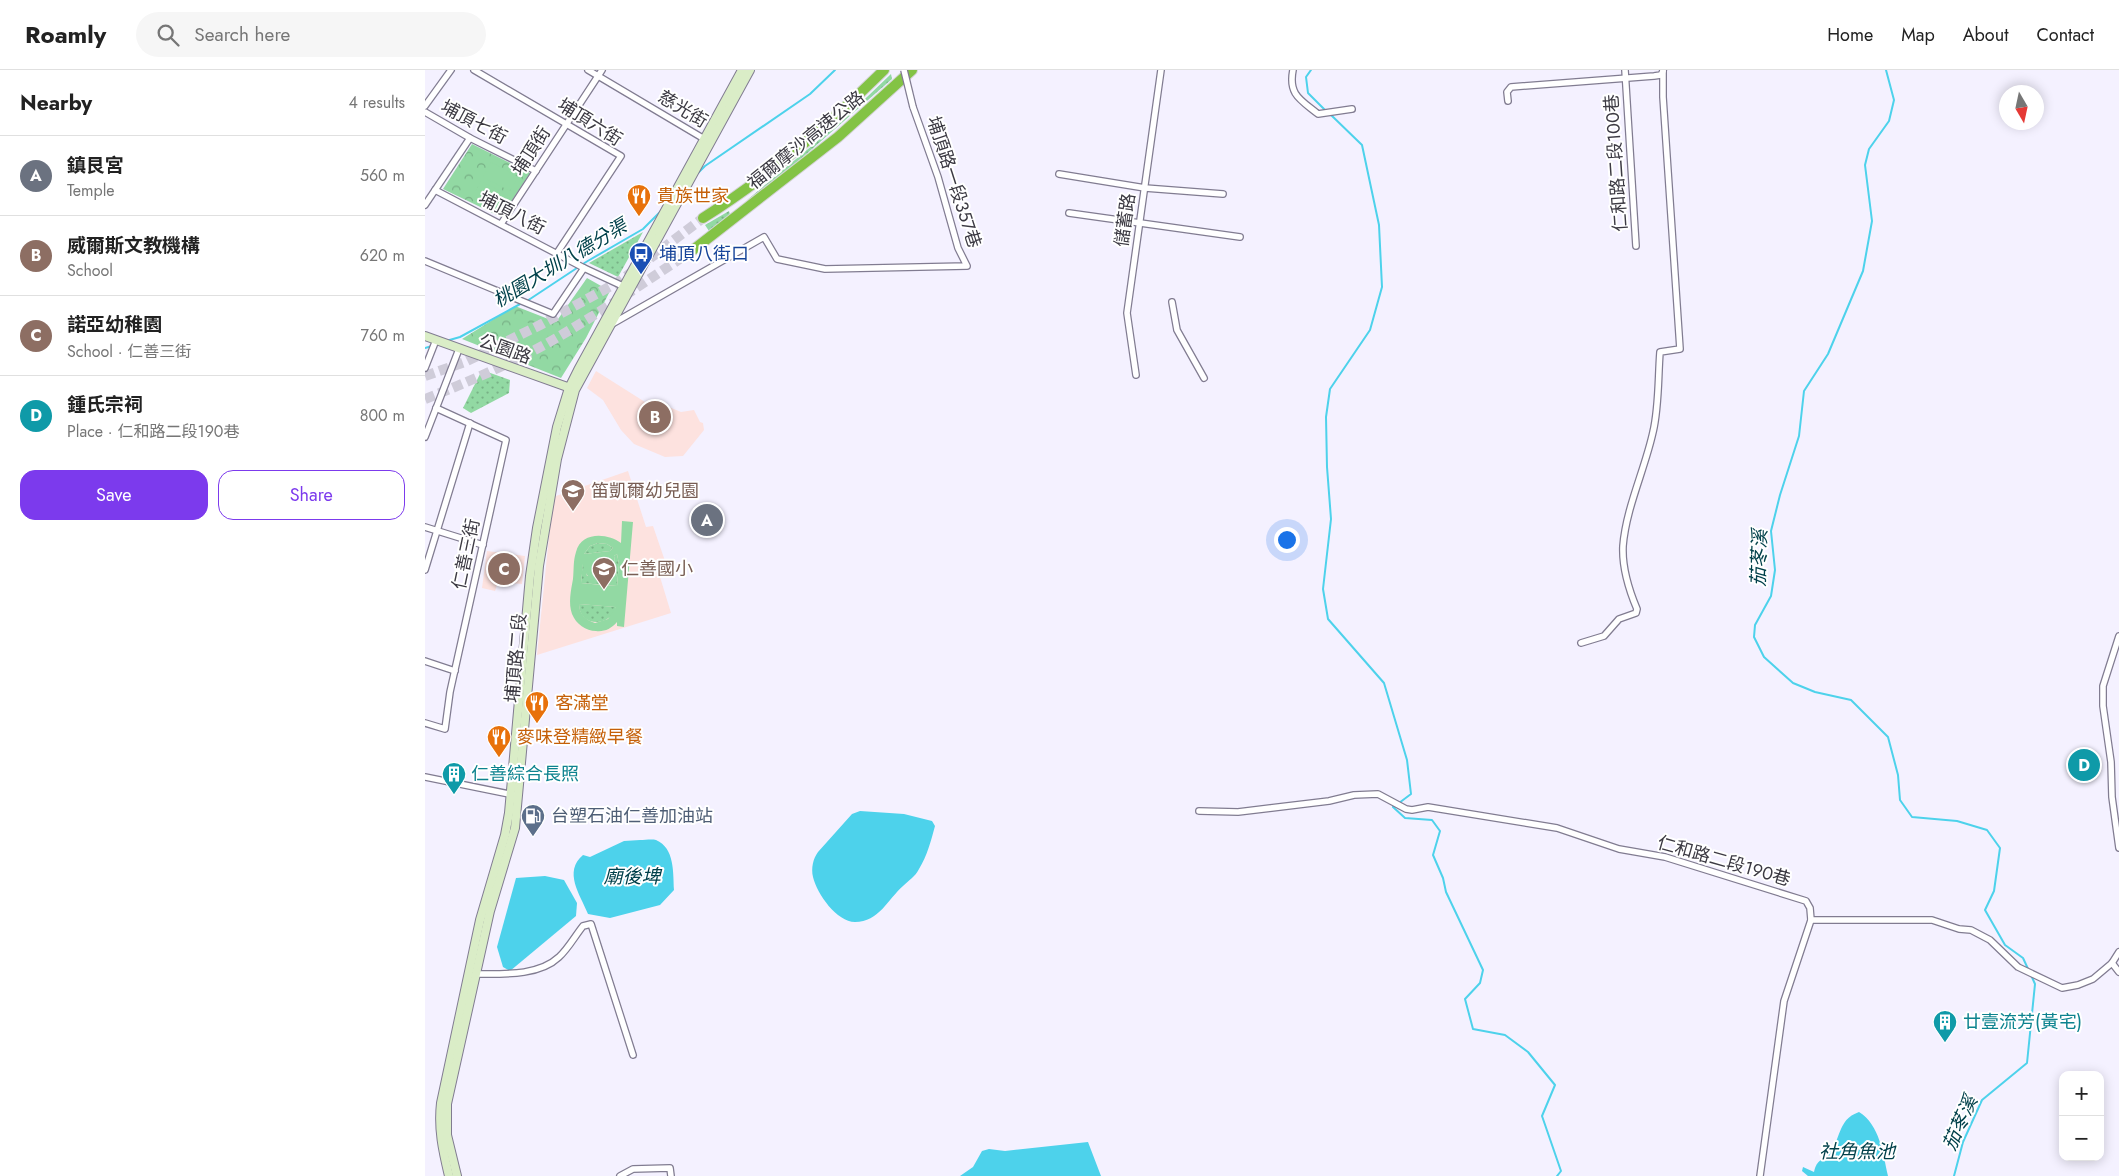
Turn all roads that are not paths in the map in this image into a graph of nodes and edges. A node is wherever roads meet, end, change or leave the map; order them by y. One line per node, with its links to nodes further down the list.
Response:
1 (451, 70): 17 (street)
2 (474, 70): 20 (street, 埔頂六街)
3 (588, 70): 14 (street, 慈光街)
4 (602, 70): 14 (street, 埔頂街)
5 (742, 70): 22 (street)
6 (751, 70): 22 (street)
7 (884, 70): 28 (highway, 福爾摩沙高速公路)
8 (904, 70): 43 (street, 埔頂路一段357巷, bridge)
9 (911, 70): 30 (highway, 福爾摩沙高速公路)
10 (1161, 70): 25 (street, 儲蓄路)
11 (1293, 70): 18 (street)
12 (1625, 70): 15 (street, 仁和路二段100巷)
13 (1663, 70): 15 (street, 仁和路二段100巷); 59 (street)
14 (599, 76): 20 (street, 埔頂街); 22 (street, 慈光街)
15 (1625, 77): 16 (street, 仁和路二段100巷); 36 (street, 仁和路二段100巷)
16 (1508, 101)
17 (425, 106)
18 (1352, 109)
19 (425, 112): 21 (street, 埔頂七街)
20 (567, 124): 23 (street, 埔頂街); 38 (street, 埔頂六街)
21 (470, 138): 23 (street, 埔頂七街); 26 (street)
22 (707, 141): 41 (street, 埔頂路二段)
23 (535, 171): 34 (street, 埔頂街)
24 (1059, 174): 25 (street)
25 (1145, 188): 27 (street); 33 (street, 儲蓄路)
26 (435, 190): 29 (street); 34 (street, 埔頂八街)
27 (1223, 194)
28 (733, 200): 30 (highway); 32 (highway, 福爾摩沙高速公路)
29 (425, 204)
30 (743, 211): 37 (highway, 福爾摩沙高速公路)
31 (1069, 213): 33 (street)
32 (703, 218)
33 (1140, 223): 35 (street); 48 (street, 儲蓄路)
34 (501, 224): 38 (street, 埔頂八街)
35 (1240, 237)
36 (1636, 246)
37 (693, 250)
38 (557, 253): 40 (street, 埔頂八街)
39 (425, 261): 40 (street)
40 (584, 268): 41 (street, 埔頂八街)
41 (626, 288): 43 (street, 埔頂路二段)
42 (1172, 302): 49 (street)
43 (606, 326): 50 (street, 埔頂路二段)
44 (425, 336): 45 (street, 公園路)
45 (436, 340): 46 (street, 公園路); 47 (street)
46 (459, 349): 50 (street, 公園路); 51 (street)
47 (425, 368)
48 (1137, 374)
49 (1204, 378)
50 (572, 389): 64 (street, 埔頂路二段)
51 (436, 408): 52 (street, 仁善三街); 53 (street)
52 (470, 424): 55 (street); 56 (street, 仁善三街)
53 (425, 437)
54 (425, 527): 55 (street)
55 (438, 531): 56 (street); 57 (street)
56 (483, 545): 61 (street, 仁善三街)
57 (425, 570)
58 (2119, 636): 66 (street)
59 (1581, 644)
60 (425, 661): 61 (street)
61 (455, 671): 62 (street, 仁善三街)
62 (425, 723)
63 (425, 778): 64 (street)
64 (514, 795): 71 (street, 埔頂路二段); 73 (street, 埔頂路二段)
65 (1199, 811): 67 (street, 仁和路二段190巷)
66 (2119, 848)
67 (1811, 920): 69 (street); 77 (street)
68 (2119, 952): 69 (street)
69 (2112, 962): 70 (street)
70 (2119, 972)
71 (477, 974): 72 (street); 74 (street, 埔頂路二段)
72 (633, 1055)
73 (449, 1176)
74 (457, 1176)
75 (620, 1176): 76 (street)
76 (671, 1176)
77 (1760, 1176)

